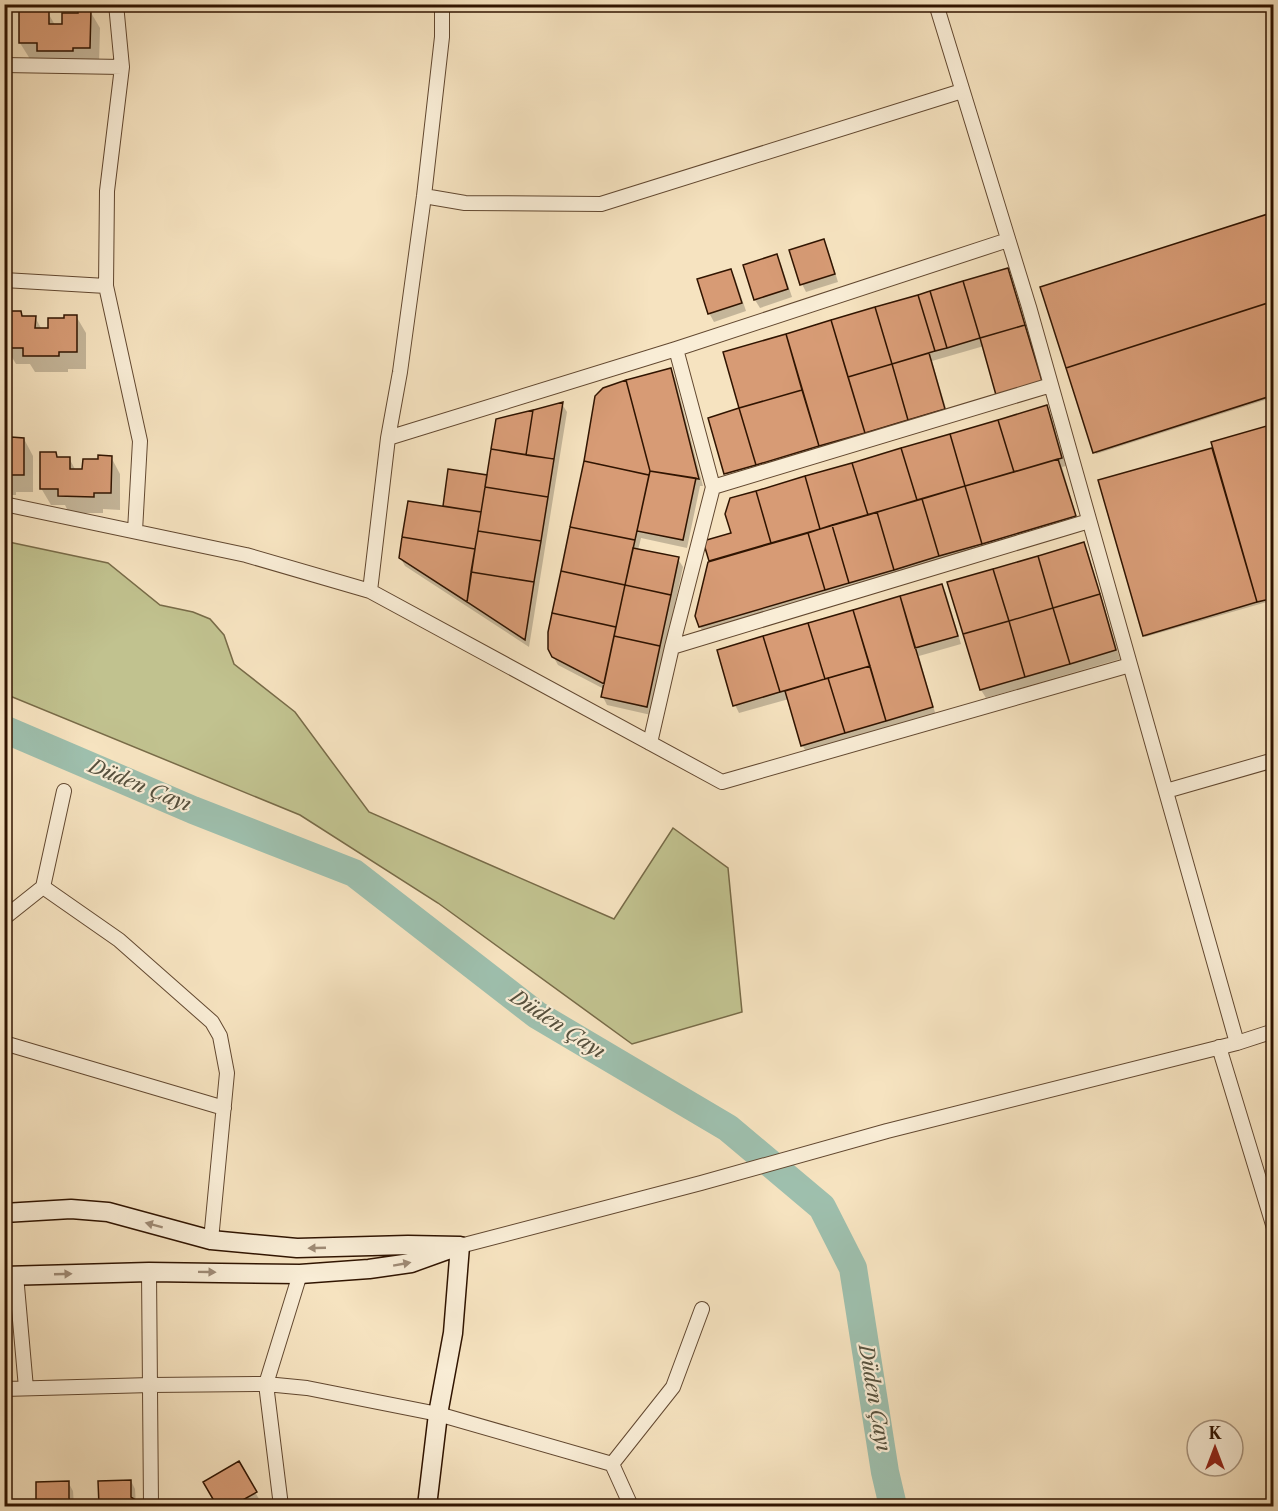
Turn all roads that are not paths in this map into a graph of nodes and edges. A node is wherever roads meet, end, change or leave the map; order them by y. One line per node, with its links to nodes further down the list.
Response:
1 (116, 4): 5 (street)
2 (442, 4): 7 (street)
3 (936, 4): 6 (street)
4 (4, 65): 5 (street)
5 (122, 67): 10 (street)
6 (962, 91): 7 (street); 8 (street)
7 (424, 196): 13 (street)
8 (1008, 240): 11 (street); 12 (street)
9 (4, 280): 10 (street)
10 (106, 286): 17 (street)
11 (676, 348): 13 (street); 14 (street)
12 (1051, 384): 14 (street); 16 (street)
13 (388, 438): 18 (street)
14 (713, 487): 19 (street)
15 (4, 504): 17 (street)
16 (1089, 521): 19 (street); 20 (street)
17 (135, 531): 18 (street)
18 (370, 591): 21 (street)
19 (672, 647): 21 (street)
20 (1130, 665): 21 (street); 23 (street)
21 (650, 743)
22 (1274, 760): 23 (street)
23 (1166, 791): 28 (street)
24 (64, 792): 25 (street)
25 (43, 887): 26 (street); 31 (street)
26 (4, 918)
27 (1274, 1031): 28 (street)
28 (1237, 1042): 30 (street)
29 (4, 1043): 31 (street)
30 (1219, 1047): 33 (street); 35 (street)
31 (224, 1108): 34 (street)
32 (4, 1213): 34 (main road, one-way to 32)
33 (1274, 1228)
34 (211, 1240): 35 (main road, one-way to 34)
35 (460, 1246): 37 (main road, one-way to 35); 44 (main road)
36 (149, 1272): 37 (main road, one-way to 37); 38 (main road, one-way to 36); 41 (street)
37 (300, 1274): 40 (street)
38 (10, 1276): 42 (street)
39 (702, 1309): 45 (street)
40 (266, 1384): 41 (street); 44 (street); 47 (street)
41 (151, 1385): 42 (street); 46 (street)
42 (26, 1388): 43 (street)
43 (4, 1389)
44 (438, 1414): 45 (street); 48 (main road)
45 (612, 1464): 49 (street)
46 (151, 1506)
47 (281, 1506)
48 (428, 1506)
49 (631, 1506)

